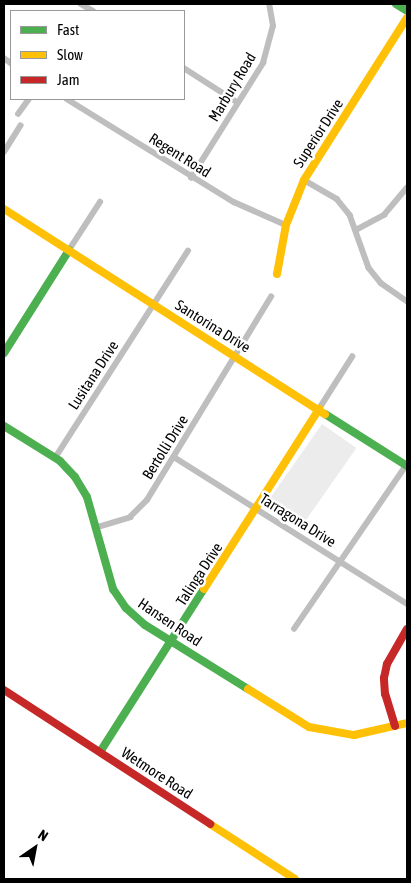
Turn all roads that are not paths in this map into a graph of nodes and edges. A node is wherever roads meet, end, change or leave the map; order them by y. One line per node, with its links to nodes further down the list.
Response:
1 (269, 4): 8 (street, Marbury Road)
2 (396, 4): 3 (street)
3 (407, 11)
4 (407, 18): 13 (street, Superior Drive)
5 (185, 69): 8 (street)
6 (27, 100): 9 (street)
7 (68, 100): 12 (street, Regent Road)
8 (237, 102): 12 (street, Marbury Road)
9 (18, 114)
10 (20, 126): 11 (street)
11 (4, 152)
12 (192, 178): 17 (street, Regent Road)
13 (304, 180): 17 (street, Superior Drive); 18 (street)
14 (407, 188): 18 (street)
15 (100, 202): 19 (street)
16 (4, 209): 19 (street, Santorina Drive)
17 (286, 225): 21 (street, Superior Drive)
18 (356, 230): 23 (street)
19 (69, 250): 24 (street, Santorina Drive); 25 (street)
20 (188, 251): 24 (street, Lusitana Drive)
21 (277, 274)
22 (272, 297): 26 (street, Bertolli Drive)
23 (407, 301)
24 (153, 305): 26 (street, Santorina Drive); 31 (street, Lusitana Drive)
25 (4, 353)
26 (235, 355): 28 (street, Santorina Drive); 30 (street, Bertolli Drive)
27 (352, 357): 28 (street)
28 (319, 409): 32 (street, Santorina Drive); 33 (street, Talinga Drive)
29 (4, 426): 31 (street, Hansen Road)
30 (174, 457): 33 (street, Tarragona Drive); 34 (street, Bertolli Drive)
31 (55, 458): 34 (street, Hansen Road)
32 (407, 465): 35 (street)
33 (257, 509): 35 (street, Tarragona Drive); 39 (street, Talinga Drive)
34 (95, 528): 39 (street, Hansen Road)
35 (340, 561): 36 (street, Tarragona Drive); 37 (street)
36 (407, 604)
37 (294, 629)
38 (407, 629): 42 (street)
39 (172, 641): 42 (street, Hansen Road); 43 (street, Talinga Drive)
40 (4, 690): 43 (street, Wetmore Road)
41 (407, 722): 42 (street, Hansen Road)
42 (395, 726)
43 (100, 752): 44 (street, Wetmore Road)
44 (295, 879)

